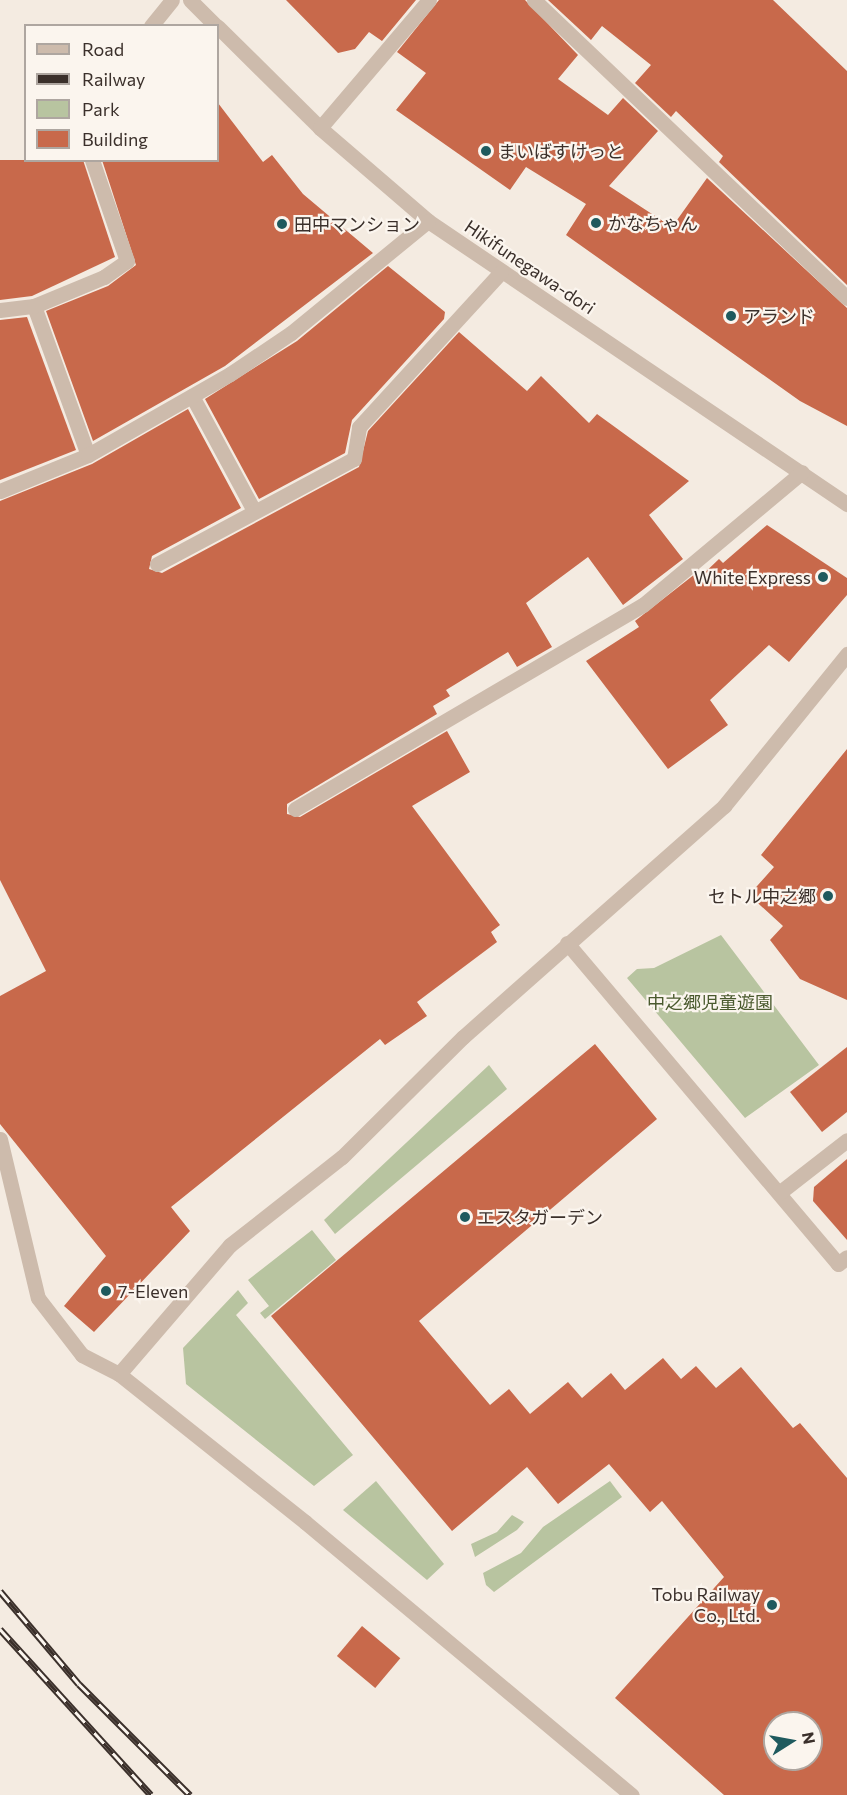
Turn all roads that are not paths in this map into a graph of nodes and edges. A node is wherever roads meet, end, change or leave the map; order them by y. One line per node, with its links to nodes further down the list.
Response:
1 (172, 0): 5 (street)
2 (429, 0): 8 (street)
3 (534, 0): 12 (street)
4 (194, 1): 6 (street, Hikifunegawa-dori)
5 (153, 24)
6 (215, 24)
7 (219, 28): 8 (street, Hikifunegawa-dori)
8 (320, 128): 10 (street, Hikifunegawa-dori)
9 (93, 162): 13 (street)
10 (428, 221): 11 (street, Hikifunegawa-dori); 15 (street)
11 (501, 272): 17 (street, Hikifunegawa-dori); 20 (street)
12 (847, 298)
13 (34, 306): 14 (street); 16 (street)
14 (0, 310)
15 (192, 396): 16 (street); 20 (street)
16 (88, 455): 18 (street)
17 (802, 472): 19 (street, Hikifunegawa-dori); 23 (street)
18 (0, 491)
19 (847, 504)
20 (253, 509): 21 (street)
21 (157, 564)
22 (847, 654): 24 (street)
23 (295, 809)
24 (567, 943): 27 (street); 29 (street)
25 (0, 1139): 29 (street)
26 (847, 1140): 27 (street)
27 (779, 1193): 28 (street)
28 (847, 1257)
29 (119, 1374): 30 (street)
30 (632, 1795)

